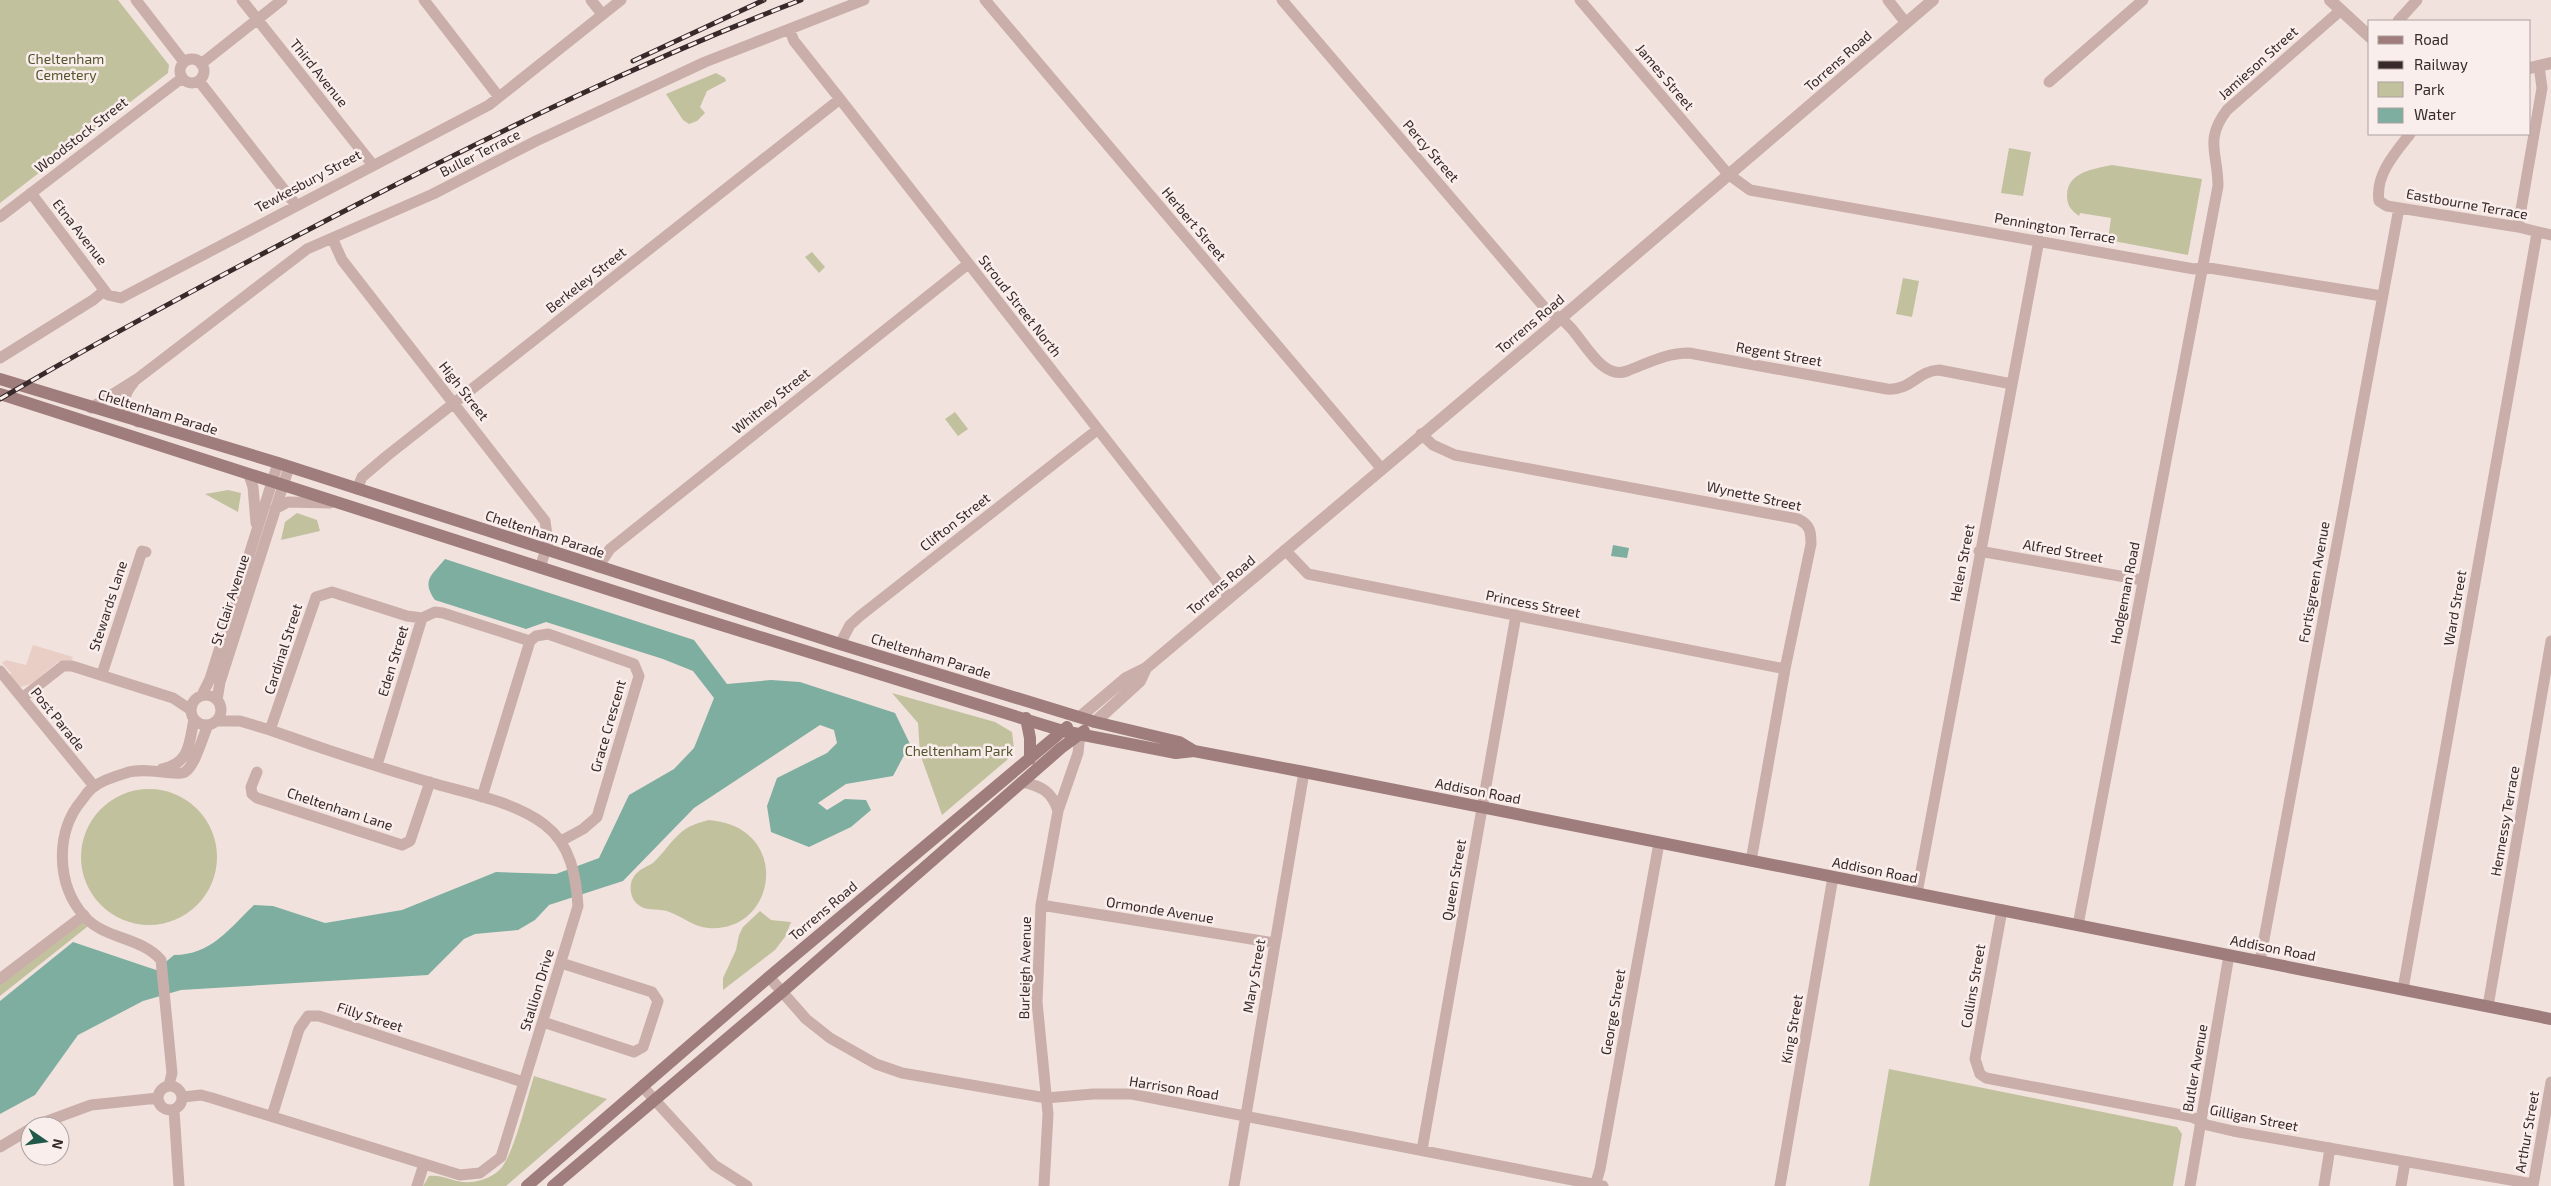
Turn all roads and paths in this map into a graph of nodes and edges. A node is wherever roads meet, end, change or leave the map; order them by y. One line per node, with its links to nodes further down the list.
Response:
1 (136, 0): 23 (street)
2 (242, 0): 18 (street, Third Avenue)
3 (282, 0): 18 (street)
4 (424, 0): 29 (street)
5 (590, 0): 17 (street)
6 (621, 0): 17 (street, Tewkesbury Street)
7 (864, 0): 21 (street, Buller Terrace)
8 (984, 0): 59 (street, Herbert Street)
9 (1282, 0): 47 (street, Percy Street)
10 (1580, 0): 33 (street, James Street)
11 (1888, 0): 20 (street)
12 (1932, 0): 20 (street, Torrens Road)
13 (2143, 0): 28 (street)
14 (2330, 0): 16 (street)
15 (2417, 0): 19 (street)
16 (2341, 10): 22 (street); 44 (street, Jamieson Street)
17 (602, 14): 29 (street, Tewkesbury Street)
18 (257, 19): 24 (street); 32 (street, Third Avenue)
19 (2399, 20)
20 (1906, 22): 33 (street, Torrens Road)
21 (790, 31): 30 (street, Stroud Street North); 41 (street, Buller Terrace)
22 (2368, 35)
23 (184, 62): 24 (street); 26 (street)
24 (202, 64): 27 (street)
25 (2540, 66): 38 (street)
26 (182, 78): 27 (street); 34 (street, Woodstock Street)
27 (199, 81): 35 (street)
28 (2049, 82)
29 (499, 96): 32 (street, Tewkesbury Street)
30 (840, 99): 43 (street, Stroud Street North); 53 (street, Berkeley Street)
31 (2409, 135): 36 (street, Eastbourne Terrace)
32 (372, 164): 35 (street, Tewkesbury Street)
33 (1728, 174): 42 (street, Pennington Terrace); 47 (street, Torrens Road)
34 (31, 193): 37 (street, Woodstock Street); 45 (street, Etna Avenue)
35 (296, 205): 45 (street, Tewkesbury Street)
36 (2399, 208): 38 (street, Eastbourne Terrace); 46 (street, Fortisgreen Avenue)
37 (0, 217)
38 (2518, 227): 39 (street, Eastbourne Terrace)
39 (2537, 233): 40 (street, Eastbourne Terrace); 125 (street, Ward Street)
40 (2551, 235)
41 (333, 240): 50 (street, Buller Terrace); 53 (street, High Street)
42 (2039, 240): 44 (street, Pennington Terrace); 51 (street, Helen Street)
43 (968, 264): 56 (street, Stroud Street North); 70 (street, Whitney Street)
44 (2203, 267): 46 (street, Pennington Terrace); 72 (street, Hodgeman Road)
45 (104, 291): 48 (street)
46 (2382, 296): 121 (street, Fortisgreen Avenue)
47 (1560, 319): 51 (street, Regent Street); 57 (street, Torrens Road)
48 (0, 358)
49 (0, 378): 54 (main road, Cheltenham Parade)
50 (137, 379): 54 (street, Buller Terrace); 55 (street, Buller Terrace)
51 (2012, 384): 68 (street, Helen Street)
52 (0, 394): 60 (main road)
53 (454, 403): 62 (street, Berkeley Street); 66 (street, High Street)
54 (91, 408): 55 (main road, Cheltenham Parade)
55 (138, 422): 58 (main road, Cheltenham Parade)
56 (1097, 430): 73 (street, Stroud Street North); 78 (street, Clifton Street)
57 (1421, 434): 59 (street, Torrens Road); 80 (street, Wynette Street)
58 (283, 465): 61 (street, St Clair Avenue); 62 (main road, Cheltenham Parade)
59 (1381, 468): 67 (street, Torrens Road)
60 (249, 475): 61 (main road); 65 (street, St Clair Avenue)
61 (277, 484): 63 (main road); 64 (street, St Clair Avenue); 65 (street, St Clair Avenue)
62 (356, 489): 66 (main road, Cheltenham Parade)
63 (337, 503): 64 (street); 71 (main road)
64 (275, 509): 86 (street, St Clair Avenue)
65 (256, 532): 83 (street, St Clair Avenue)
66 (546, 550): 70 (main road, Cheltenham Parade); 71 (street, High Street)
67 (1285, 550): 73 (street, Torrens Road); 74 (street, Princess Street)
68 (1979, 551): 72 (street, Alfred Street); 112 (street, Helen Street)
69 (146, 552): 82 (street, Stewards Lane)
70 (598, 566): 78 (main road, Cheltenham Parade)
71 (540, 568): 89 (main road)
72 (2142, 580): 118 (street, Hodgeman Road)
73 (1229, 597): 79 (street, Torrens Road)
74 (1516, 615): 80 (street, Princess Street); 106 (street, Queen Street)
75 (422, 618): 76 (street, Eden Street); 93 (street, Cardinal Street); 98 (street, Eden Street)
76 (530, 641): 105 (street); 108 (street, Grace Crescent)
77 (2551, 641): 127 (street, Hennessy Terrace)
78 (840, 644): 88 (main road, Cheltenham Parade)
79 (1146, 668): 88 (street, Torrens Road); 91 (street, Torrens Road)
80 (1785, 669): 110 (street, Wynette Street)
81 (0, 671): 84 (street, Post Parade)
82 (102, 674): 84 (street); 85 (street)
83 (199, 697): 85 (street); 86 (street); 87 (street)
84 (22, 698): 104 (street, Post Parade)
85 (173, 698): 87 (street)
86 (219, 704): 90 (street, Stallion Drive); 92 (street)
87 (192, 715): 92 (street); 99 (street)
88 (1081, 716): 91 (main road, Addison Road); 94 (main road, Torrens Road)
89 (1026, 718): 94 (main road); 97 (main road)
90 (240, 722): 92 (street, Stallion Drive); 93 (street, Stallion Drive)
91 (1096, 722): 95 (main road, Torrens Road); 96 (main road, Addison Road)
92 (212, 723): 99 (street)
93 (270, 730): 98 (street, Stallion Drive)
94 (1063, 731): 95 (main road, Addison Road); 97 (main road, Torrens Road)
95 (1080, 734): 96 (main road, Addison Road); 103 (main road, Torrens Road); 107 (street, Burleigh Avenue)
96 (1194, 751): 101 (main road, Addison Road)
97 (1030, 759): 115 (main road, Torrens Road)
98 (376, 765): 102 (street, Stallion Drive)
99 (158, 770): 104 (street)
100 (256, 772): 102 (street, Cheltenham Lane)
101 (1304, 772): 106 (main road, Addison Road); 119 (street, Mary Street)
102 (430, 782): 105 (street, Stallion Drive)
103 (1022, 782): 107 (street); 117 (main road, Torrens Road)
104 (94, 786): 116 (street)
105 (482, 797): 108 (street, Stallion Drive)
106 (1482, 807): 109 (main road, Addison Road); 147 (street, Queen Street)
107 (1058, 811): 113 (street, Burleigh Avenue)
108 (561, 841): 122 (street, Stallion Drive)
109 (1659, 843): 110 (main road, Addison Road); 158 (street, George Street)
110 (1751, 860): 111 (main road, Addison Road)
111 (1833, 877): 112 (main road, Addison Road); 159 (street, King Street)
112 (1917, 893): 114 (main road, Addison Road)
113 (1041, 905): 119 (street, Ormonde Avenue); 137 (street, Burleigh Avenue)
114 (2002, 910): 118 (main road, Addison Road); 130 (street, Collins Street)
115 (844, 914): 117 (main road); 123 (main road, Torrens Road)
116 (84, 915): 124 (street); 133 (street)
117 (860, 924): 126 (main road, Torrens Road)
118 (2078, 925): 120 (main road, Addison Road)
119 (1275, 943): 142 (street, Mary Street)
120 (2229, 955): 121 (main road, Addison Road); 143 (street, Butler Avenue)
121 (2260, 961): 125 (main road, Addison Road)
122 (561, 963): 129 (street, Stallion Drive); 129 (street)
123 (769, 977): 126 (street, Harrison Road); 134 (main road, Torrens Road)
124 (0, 979)
125 (2403, 989): 127 (main road, Addison Road)
126 (782, 992): 137 (street, Harrison Road); 138 (main road, Torrens Road)
127 (2488, 1006): 128 (main road, Addison Road)
128 (2551, 1019)
129 (543, 1022): 131 (street, Stallion Drive)
130 (1976, 1067): 143 (street, Gilligan Street)
131 (523, 1082): 141 (street, Filly Street); 149 (street, Stallion Drive)
132 (2551, 1082): 150 (street, Arthur Street)
133 (170, 1085): 135 (street); 136 (street)
134 (642, 1086): 138 (street); 153 (main road, Torrens Road)
135 (183, 1097): 139 (street); 141 (street, Stallion Drive)
136 (158, 1098): 139 (street); 140 (street)
137 (1046, 1098): 142 (street, Harrison Road); 156 (street, Burleigh Avenue)
138 (655, 1100): 154 (main road, Torrens Road); 155 (street)
139 (174, 1110): 151 (street)
140 (57, 1116)
141 (272, 1116): 149 (street, Stallion Drive)
142 (1246, 1116): 147 (street, Harrison Road); 157 (street, Mary Street)
143 (2200, 1123): 146 (street, Gilligan Street); 160 (street, Butler Avenue)
144 (20, 1135): 145 (street)
145 (0, 1147)
146 (2330, 1148): 148 (street, Gilligan Street); 161 (street)
147 (1422, 1150): 158 (street, Harrison Road)
148 (2405, 1162): 150 (street, Gilligan Street); 162 (street)
149 (424, 1164): 152 (street)
150 (2533, 1185)
151 (179, 1186)
152 (417, 1186)
153 (527, 1186)
154 (553, 1186)
155 (747, 1186)
156 (1044, 1186)
157 (1234, 1186)
158 (1598, 1186)
159 (1780, 1186)
160 (2190, 1186)
161 (2324, 1186)
162 (2401, 1186)

